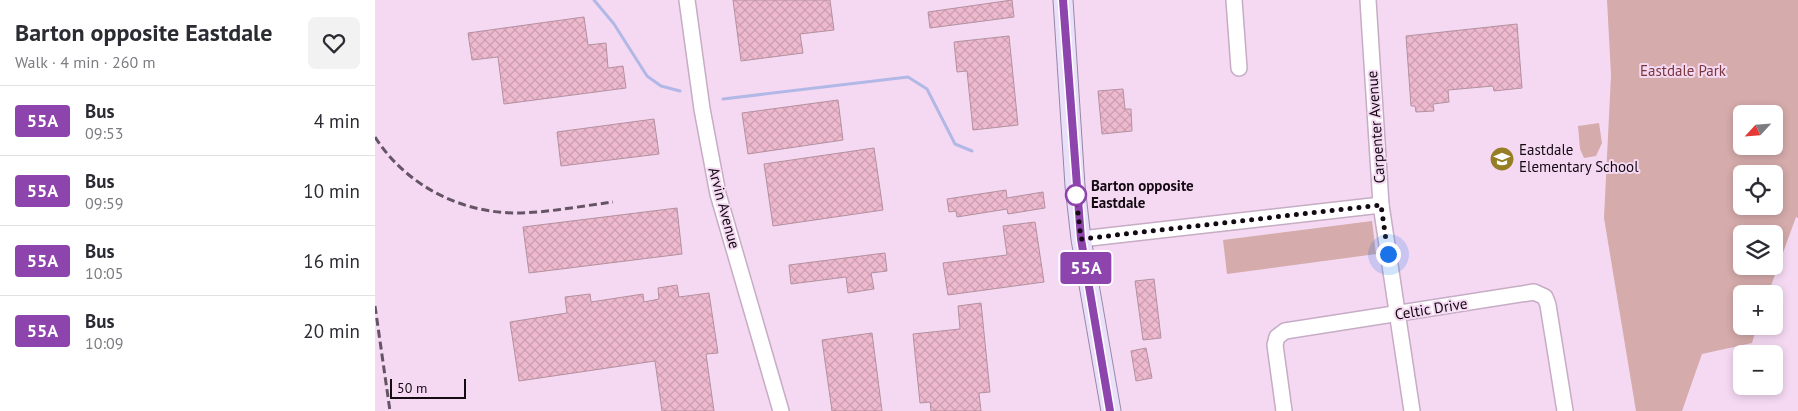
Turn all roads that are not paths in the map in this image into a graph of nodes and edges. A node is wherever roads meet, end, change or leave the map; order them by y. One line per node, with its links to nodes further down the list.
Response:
1 (687, 0): 9 (street, Arvin Avenue)
2 (1063, 0): 7 (main road)
3 (1235, 0): 5 (street)
4 (1368, 0): 6 (street, Carpenter Avenue)
5 (1239, 68)
6 (1381, 205): 7 (street); 8 (street, Carpenter Avenue)
7 (1081, 239): 10 (main road)
8 (1398, 314): 11 (street, Celtic Drive); 12 (street, Carpenter Avenue); 13 (street, Celtic Drive)
9 (781, 411)
10 (1111, 411)
11 (1285, 411)
12 (1413, 411)
13 (1565, 411)

